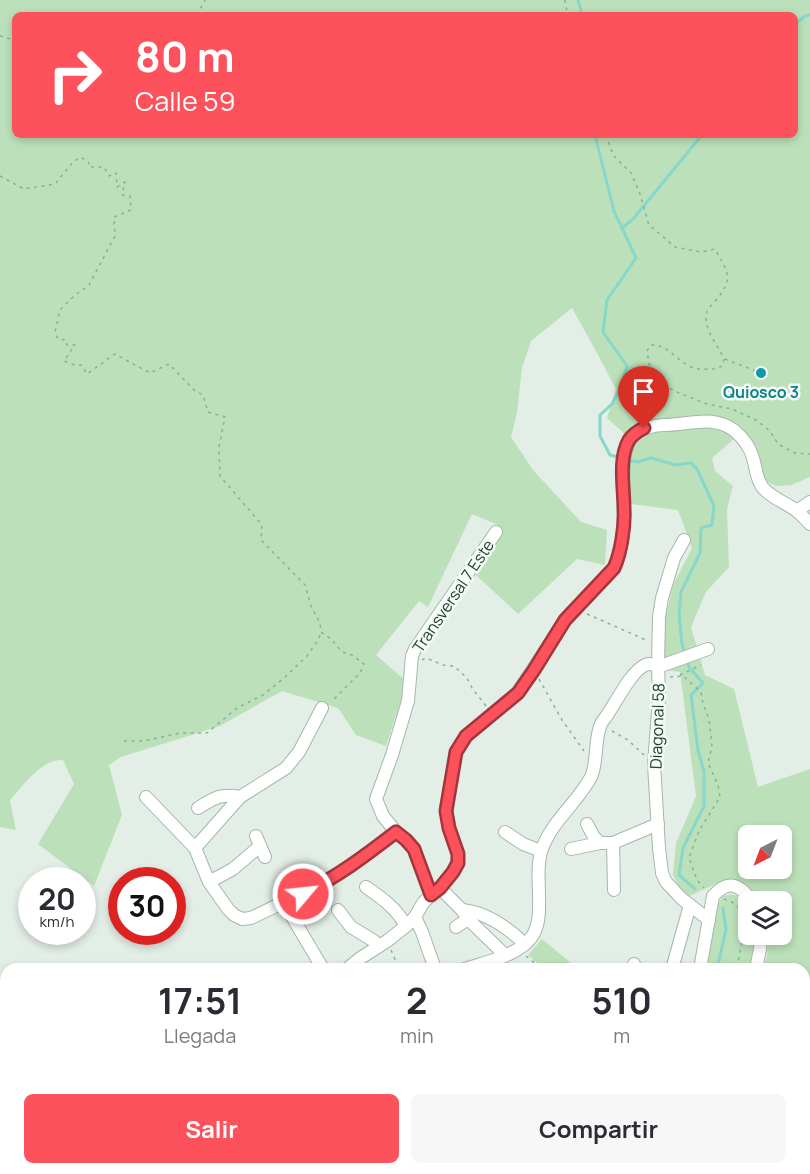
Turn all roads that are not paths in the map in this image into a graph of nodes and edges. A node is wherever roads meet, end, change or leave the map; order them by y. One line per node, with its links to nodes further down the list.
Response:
1 (810, 502): 2 (street)
2 (797, 512): 3 (street); 25 (street)
3 (810, 524)
4 (496, 532): 14 (street, Transversal 7 Este)
5 (684, 540): 7 (street, Diagonal 58)
6 (708, 649): 7 (street)
7 (658, 672): 13 (street, Diagonal 58); 21 (street)
8 (322, 708): 10 (street)
9 (146, 797): 19 (street)
10 (240, 797): 11 (street); 19 (street)
11 (198, 808)
12 (586, 824): 16 (street)
13 (658, 824): 17 (street); 29 (street, Diagonal 58)
14 (396, 832): 25 (street); 28 (street)
15 (505, 832): 21 (street)
16 (600, 843): 17 (street); 20 (street)
17 (613, 843): 24 (street)
18 (261, 846): 22 (street)
19 (195, 848): 22 (street)
20 (571, 849)
21 (541, 851): 37 (street)
22 (209, 882): 28 (street)
23 (366, 887): 33 (street)
24 (614, 890)
25 (435, 891): 31 (street); 33 (street)
26 (743, 891): 27 (street)
27 (713, 896): 29 (street); 32 (street)
28 (284, 903): 39 (street)
29 (690, 905): 32 (street, Diagonal 58); 43 (street)
30 (338, 910): 35 (street)
31 (465, 915): 34 (street); 37 (street); 38 (street)
32 (709, 920): 44 (street)
33 (410, 922): 35 (street); 41 (street)
34 (456, 927)
35 (383, 943): 40 (street)
36 (760, 945): 45 (street)
37 (522, 947): 38 (street)
38 (505, 955): 42 (street)
39 (319, 963)
40 (354, 963)
41 (433, 963)
42 (488, 963)
43 (674, 963)
44 (701, 963)
45 (757, 963)

